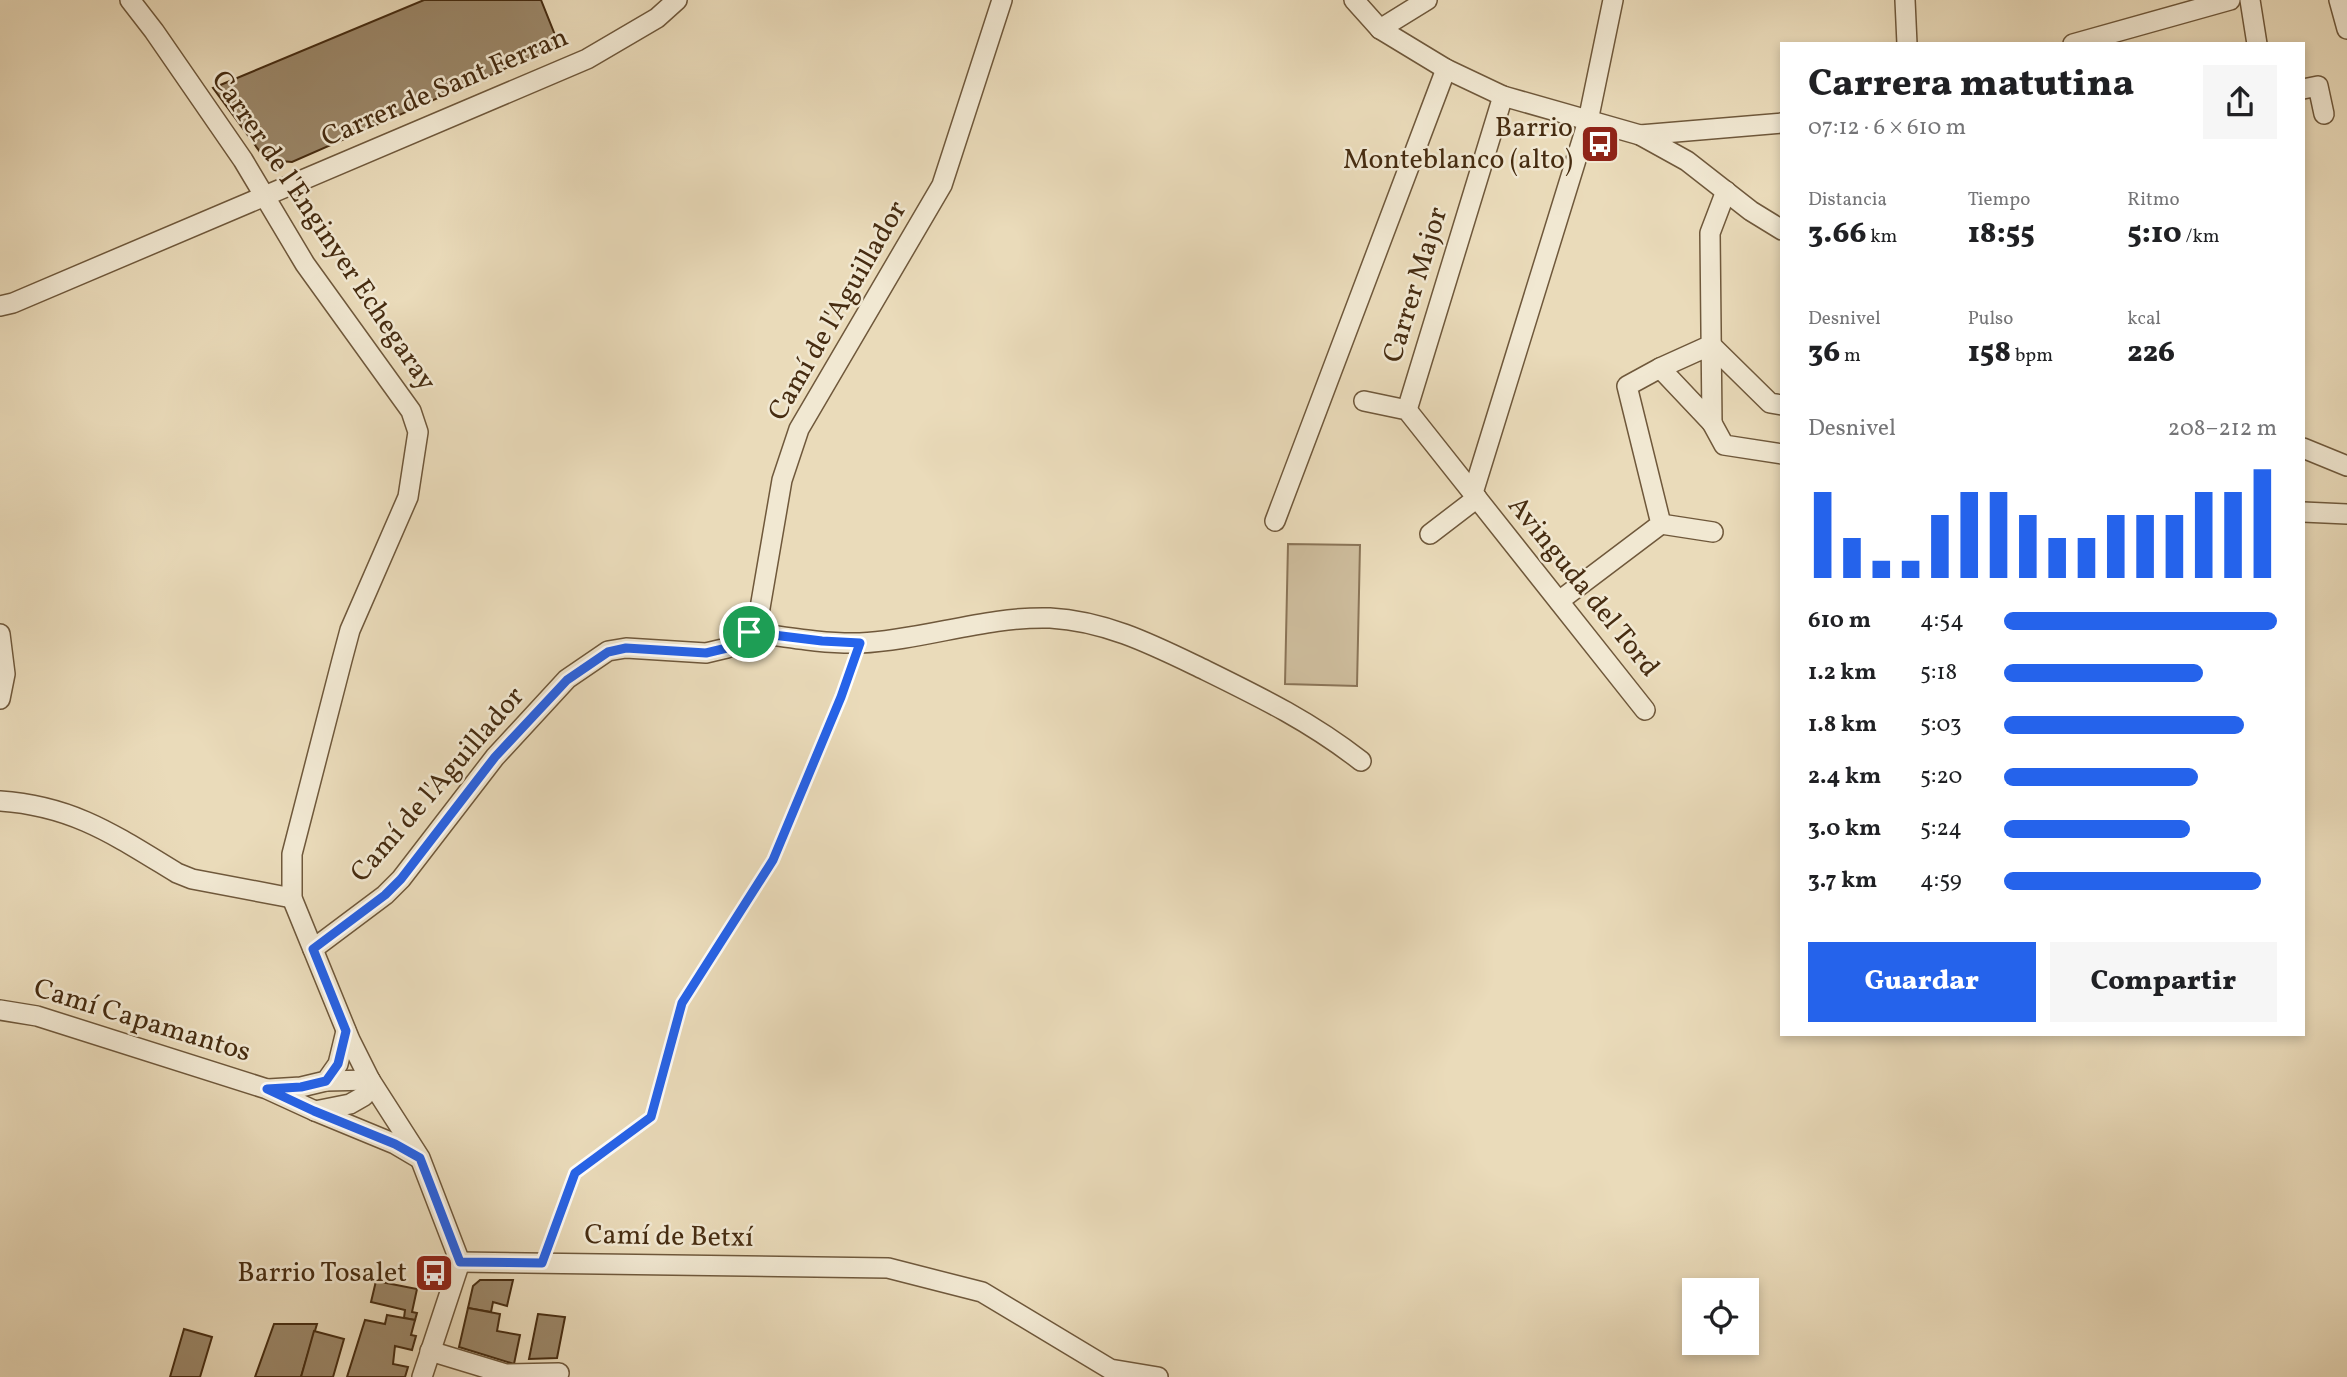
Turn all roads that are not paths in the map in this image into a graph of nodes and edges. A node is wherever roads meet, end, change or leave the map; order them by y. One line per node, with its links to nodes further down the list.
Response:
1 (130, 0): 24 (street, Carrer de l'Enginyer Echegaray)
2 (677, 0): 24 (street, Carrer de Sant Ferran)
3 (1002, 0): 44 (street, Camí de l'Aguillador)
4 (1354, 0): 11 (street)
5 (1427, 0): 11 (street)
6 (1613, 0): 20 (street)
7 (1905, 0): 13 (street)
8 (2230, 0): 14 (street)
9 (2250, 0): 15 (street)
10 (2339, 0): 12 (street)
11 (1380, 29): 16 (street)
12 (2347, 29)
13 (1907, 42)
14 (2080, 42)
15 (2257, 42)
16 (1446, 69): 18 (street); 39 (street)
17 (2305, 89): 19 (street)
18 (1503, 96): 20 (street); 31 (street, Carrer Major)
19 (2324, 114)
20 (1588, 121): 22 (street); 36 (street)
21 (1780, 123): 22 (street)
22 (1640, 135): 23 (street)
23 (1726, 191): 25 (street); 27 (street)
24 (266, 196): 26 (street, Carrer de Sant Ferran); 50 (street, Carrer de l'Enginyer Echegaray)
25 (1780, 229)
26 (0, 306)
27 (1711, 345): 28 (street); 30 (street); 32 (street)
28 (1660, 368): 32 (street); 40 (street)
29 (1364, 401): 31 (street)
30 (1780, 405)
31 (1407, 410): 36 (street)
32 (1713, 423): 34 (street)
33 (2305, 450): 35 (street)
34 (1780, 454)
35 (2347, 466)
36 (1475, 496): 42 (street, Avinguda del Tord); 43 (street, Avinguda del Tord)
37 (2305, 512): 38 (street)
38 (2347, 514)
39 (1275, 521)
40 (1661, 524): 41 (street); 43 (street)
41 (1713, 532)
42 (1430, 534)
43 (1559, 601): 47 (street, Avinguda del Tord)
44 (749, 632): 48 (street); 51 (street, Camí de l'Aguillador)
45 (0, 634): 46 (street)
46 (0, 699)
47 (1646, 710)
48 (1361, 761)
49 (0, 801): 50 (street)
50 (292, 898): 51 (street, Carrer de l'Enginyer Echegaray)
51 (313, 949): 53 (street)
52 (0, 1010): 56 (street, Camí Capamantos)
53 (346, 1031): 54 (street); 55 (street)
54 (370, 1080): 55 (street, Camí Capamantos); 57 (street); 58 (street)
55 (326, 1081): 56 (street, Camí Capamantos)
56 (267, 1089): 57 (street, Camí Capamantos)
57 (314, 1111): 58 (street, Camí Capamantos)
58 (420, 1158): 59 (street)
59 (460, 1262): 60 (street); 63 (street, Camí de Betxí)
60 (430, 1351): 61 (street); 62 (street)
61 (559, 1373)
62 (422, 1377)
63 (1158, 1377)

